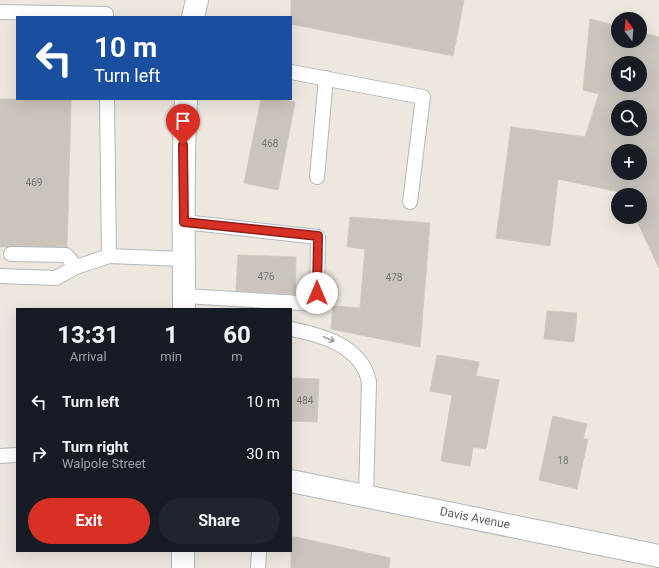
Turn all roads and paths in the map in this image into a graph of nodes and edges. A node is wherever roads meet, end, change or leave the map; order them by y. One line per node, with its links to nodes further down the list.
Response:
1 (196, 0): 4 (street)
2 (0, 12): 3 (lane)
3 (106, 16)
4 (193, 16)
5 (292, 72): 6 (lane)
6 (326, 78): 9 (lane); 10 (lane)
7 (107, 100): 13 (lane)
8 (186, 100): 11 (street)
9 (317, 177)
10 (410, 202)
11 (184, 222): 14 (street); 17 (lane)
12 (11, 254): 15 (lane)
13 (110, 256): 14 (lane); 15 (lane)
14 (183, 259): 17 (street)
15 (76, 267): 16 (lane)
16 (0, 276)
17 (184, 303)
18 (292, 329): 22 (lane, one-way to 22)
19 (16, 455): 20 (lane)
20 (0, 456)
21 (292, 481): 22 (street, Davis Avenue)
22 (366, 496): 25 (street, Davis Avenue)
23 (183, 552): 26 (street)
24 (259, 552): 27 (lane)
25 (659, 556)
26 (182, 568)
27 (258, 568)

